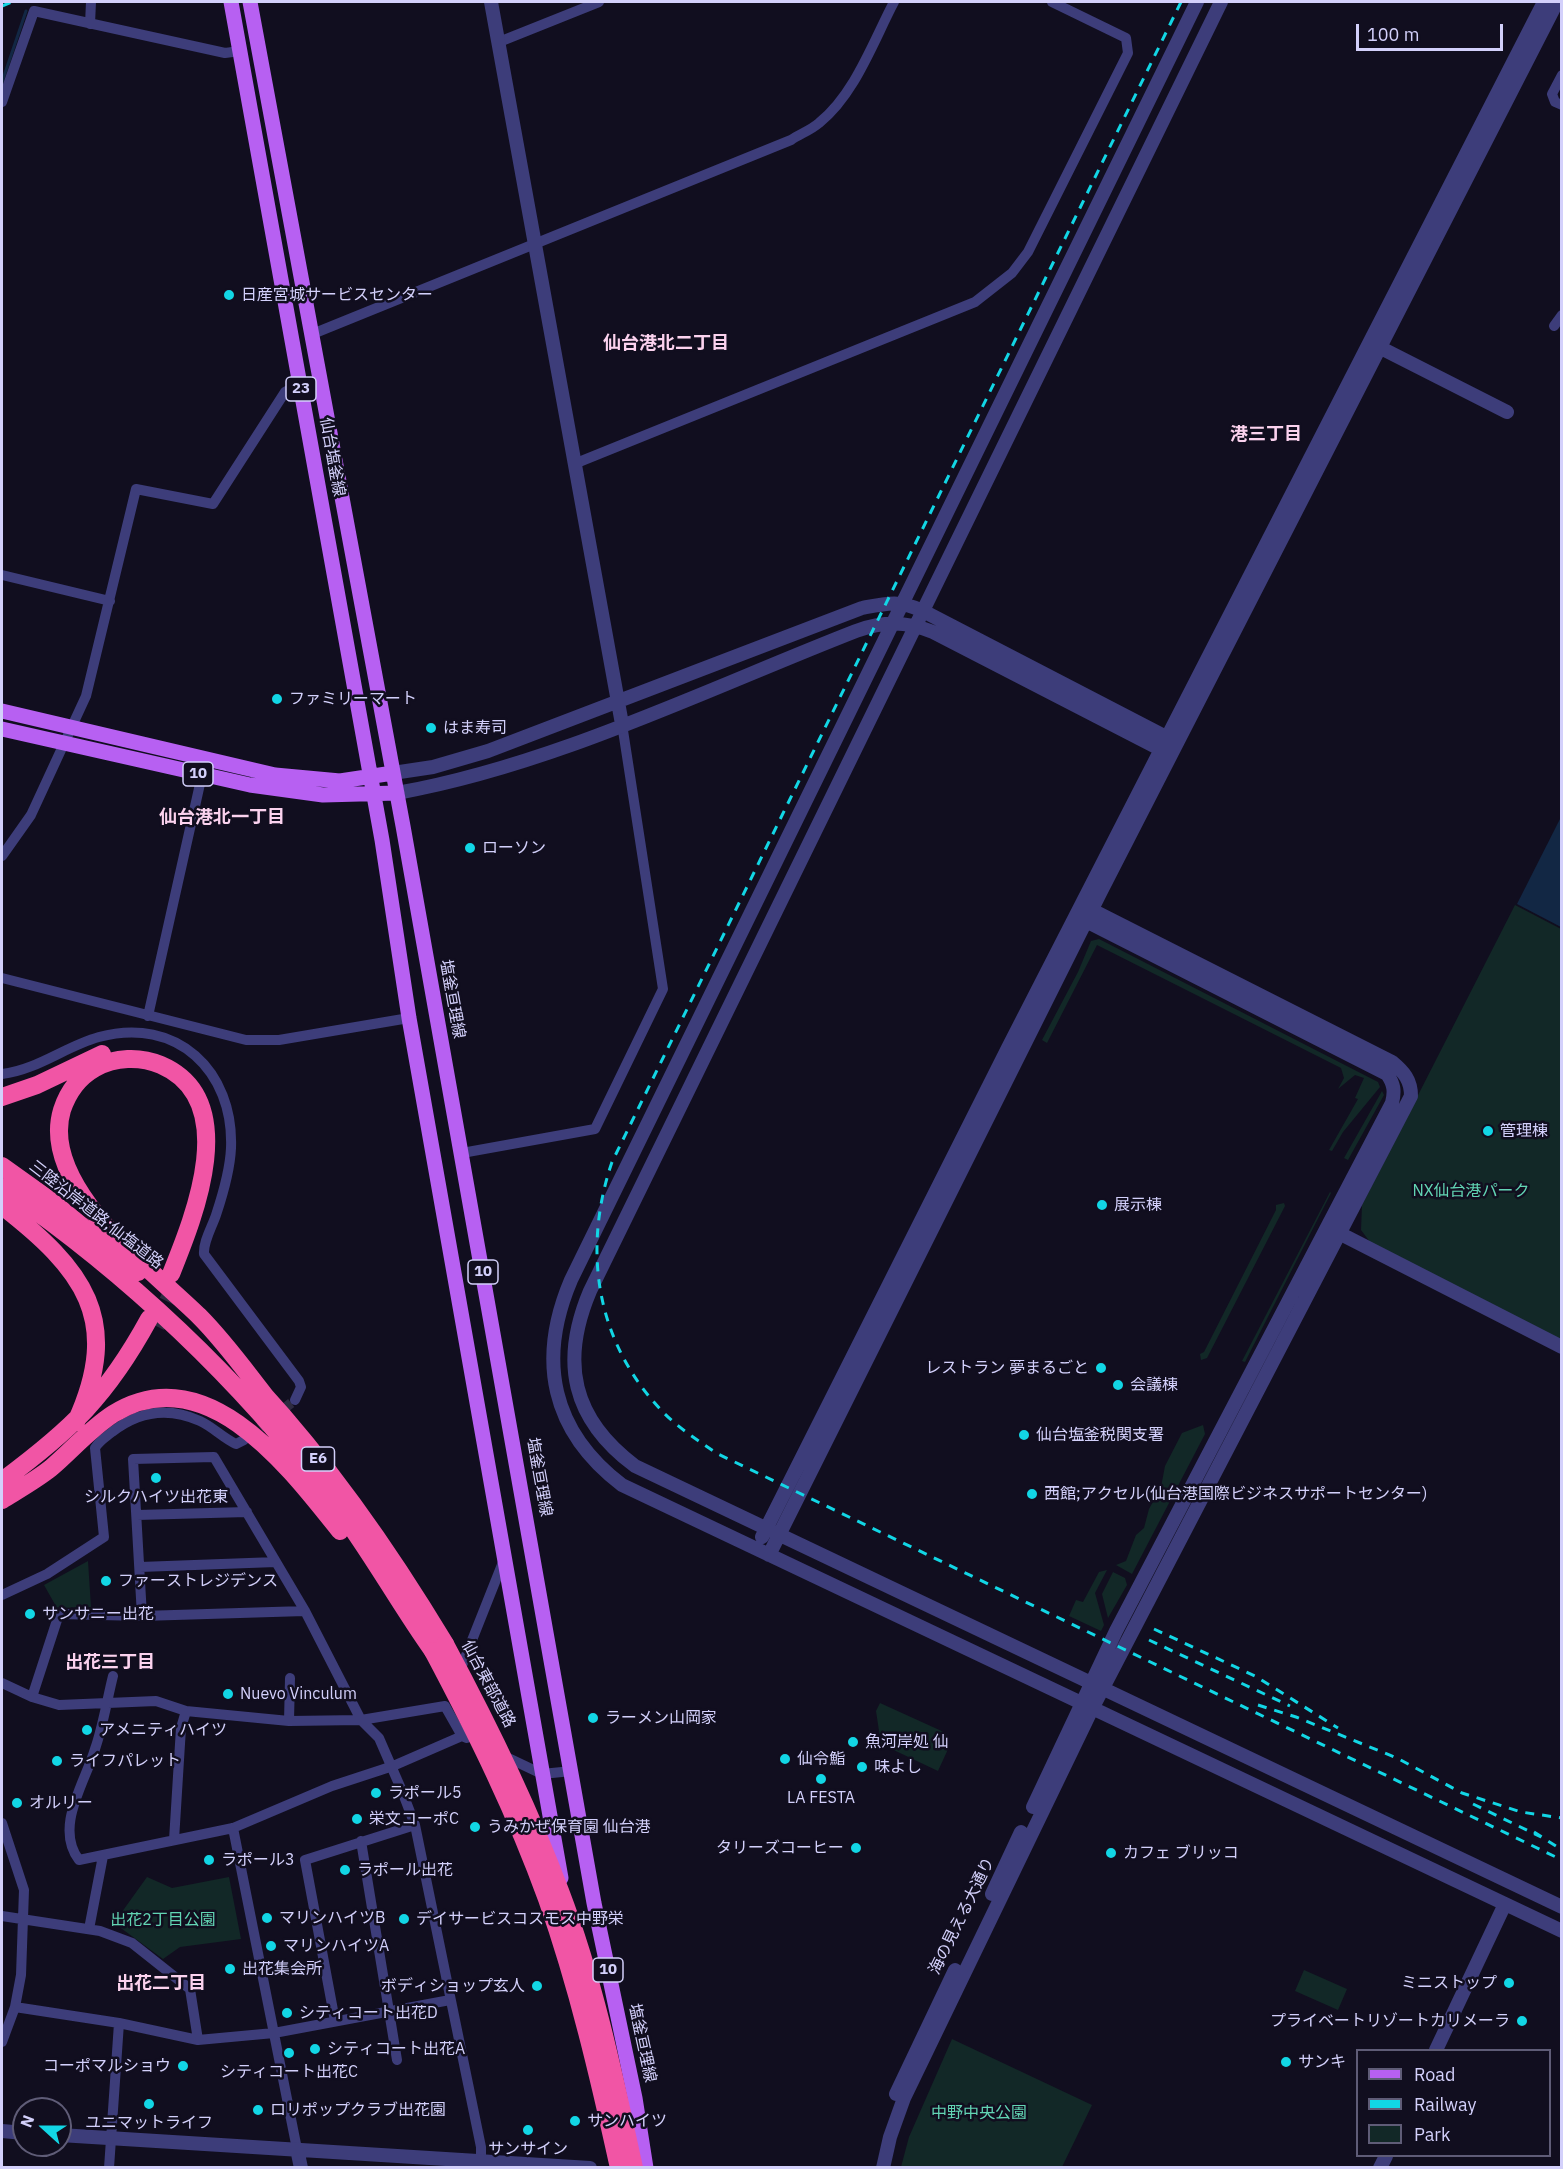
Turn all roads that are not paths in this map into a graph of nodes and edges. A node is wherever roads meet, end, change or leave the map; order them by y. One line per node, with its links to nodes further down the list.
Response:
1 (91, 2): 12 (street)
2 (231, 2): 14 (main road, 仙台塩釜線 / 23)
3 (250, 2): 21 (main road, 仙台塩釜線 / 23)
4 (491, 2): 13 (street)
5 (599, 2): 13 (street)
6 (894, 2): 18 (street)
7 (1052, 2): 25 (street)
8 (1197, 2): 28 (street)
9 (1221, 2): 29 (street)
10 (1544, 2): 22 (street)
11 (1557, 2): 22 (street)
12 (90, 24): 14 (street); 16 (street)
13 (500, 42): 18 (street)
14 (240, 51): 23 (main road, 仙台塩釜線 / 23)
15 (1562, 75): 17 (street)
16 (2, 102)
17 (1558, 103)
18 (535, 244): 21 (street); 25 (street)
19 (1562, 315): 20 (street)
20 (1554, 326)
21 (310, 335): 39 (main road, 仙台塩釜線 / 23)
22 (1374, 344): 24 (street); 38 (street)
23 (300, 384): 27 (street); 41 (main road, 仙台塩釜線 / 23)
24 (1507, 412)
25 (574, 464): 32 (street)
26 (2, 575): 27 (street)
27 (110, 601): 35 (street)
28 (903, 602): 29 (street); 30 (street); 32 (street)
29 (923, 611): 31 (street); 38 (street)
30 (894, 622): 31 (street); 34 (street); 69 (street)
31 (916, 625): 38 (street); 68 (street)
32 (618, 700): 34 (street); 39 (street)
33 (2, 711): 35 (main road, 10)
34 (622, 724): 42 (street); 51 (street)
35 (71, 728): 37 (street); 41 (main road, 10)
36 (2, 729): 37 (main road, 10)
37 (64, 743): 40 (main road, 10); 44 (street)
38 (1167, 745): 45 (street)
39 (393, 774): 41 (main road, 10); 42 (main road, 塩釜亘理線 / 10)
40 (202, 775): 43 (main road, 10); 47 (street)
41 (369, 778): 43 (main road, 10)
42 (397, 793): 43 (main road, 10); 51 (main road, 塩釜亘理線 / 10)
43 (373, 795): 48 (main road, 10)
44 (2, 856)
45 (1084, 913): 55 (street); 56 (street); 68 (street)
46 (2, 978): 47 (street)
47 (148, 1016): 48 (street)
48 (409, 1018): 72 (main road, 10)
49 (2, 1074): 60 (street)
50 (2, 1097): 59 (highway)
51 (462, 1153): 91 (main road, 塩釜亘理線 / 10)
52 (2, 1166): 57 (highway, 三陸沿岸道路;仙塩道路 / E6)
53 (2, 1187): 57 (highway, 三陸沿岸道路;仙塩道路 / E6)
54 (2, 1206): 61 (highway)
55 (1326, 1226): 56 (street); 81 (street)
56 (1340, 1233): 58 (street); 81 (street)
57 (157, 1313): 59 (highway, 仙台東部道路 / E6); 61 (highway); 63 (highway); 77 (highway, 仙台東部道路 / E6)
58 (1562, 1347)
59 (266, 1397): 77 (highway, 仙台東部道路 / E6)
60 (295, 1400)
61 (76, 1422): 64 (highway)
62 (244, 1440): 74 (street)
63 (75, 1445): 65 (highway); 77 (highway)
64 (2, 1481)
65 (2, 1500)
66 (247, 1512): 67 (street); 67 (street); 71 (street)
67 (137, 1515): 73 (street)
68 (771, 1533): 69 (street); 70 (street); 81 (street)
69 (756, 1549): 70 (street)
70 (769, 1556): 85 (street)
71 (276, 1562): 73 (street); 75 (street)
72 (503, 1562): 84 (street); 92 (main road, 10)
73 (140, 1567): 76 (street)
74 (2, 1595)
75 (305, 1611): 76 (street); 87 (street)
76 (142, 1616): 82 (street)
77 (436, 1647): 124 (highway, 仙台東部道路 / E6, bridge); 125 (highway, 仙台東部道路 / E6, bridge)
78 (113, 1676): 83 (street)
79 (290, 1678): 88 (street)
80 (2, 1683): 82 (street)
81 (1097, 1686): 85 (street, 海の見える大通り); 100 (street)
82 (32, 1697): 83 (street)
83 (106, 1705): 86 (street); 98 (street)
84 (446, 1706): 87 (street); 89 (street)
85 (1087, 1707): 99 (street); 127 (street, 海の見える大通り); 128 (street)
86 (186, 1711): 88 (street); 96 (street)
87 (361, 1720): 88 (street); 90 (street)
88 (289, 1721)
89 (462, 1736): 90 (street); 92 (street)
90 (393, 1766): 94 (street); 95 (street)
91 (572, 1771): 92 (street); 126 (main road, 塩釜亘理線 / 10)
92 (542, 1774): 123 (main road, 10)
93 (2, 1823): 102 (street)
94 (415, 1824): 97 (street); 105 (street)
95 (233, 1828): 96 (street); 110 (street)
96 (174, 1840): 98 (street)
97 (361, 1841): 107 (street); 108 (street)
98 (102, 1856): 103 (street)
99 (1505, 1904): 104 (street); 113 (street)
100 (1562, 1907)
101 (2, 1916): 102 (street)
102 (22, 1917): 103 (street); 106 (street)
103 (88, 1929): 111 (street)
104 (1562, 1931)
105 (450, 2000): 107 (street); 118 (street)
106 (15, 2007): 109 (street); 112 (street)
107 (389, 2011): 108 (street); 114 (street)
108 (335, 2021): 110 (street)
109 (119, 2024): 111 (street); 116 (street)
110 (274, 2033): 111 (street); 117 (street)
111 (198, 2040)
112 (2, 2042)
113 (1436, 2049)
114 (397, 2061)
115 (72, 2136): 116 (street)
116 (111, 2138): 117 (street); 120 (street)
117 (297, 2149): 118 (street); 121 (street)
118 (481, 2160): 119 (street)
119 (532, 2166): 122 (street)
120 (109, 2168)
121 (301, 2168)
122 (590, 2168)
123 (612, 2168)
124 (619, 2168)
125 (634, 2168)
126 (646, 2168)
127 (873, 2168)
128 (883, 2168)

